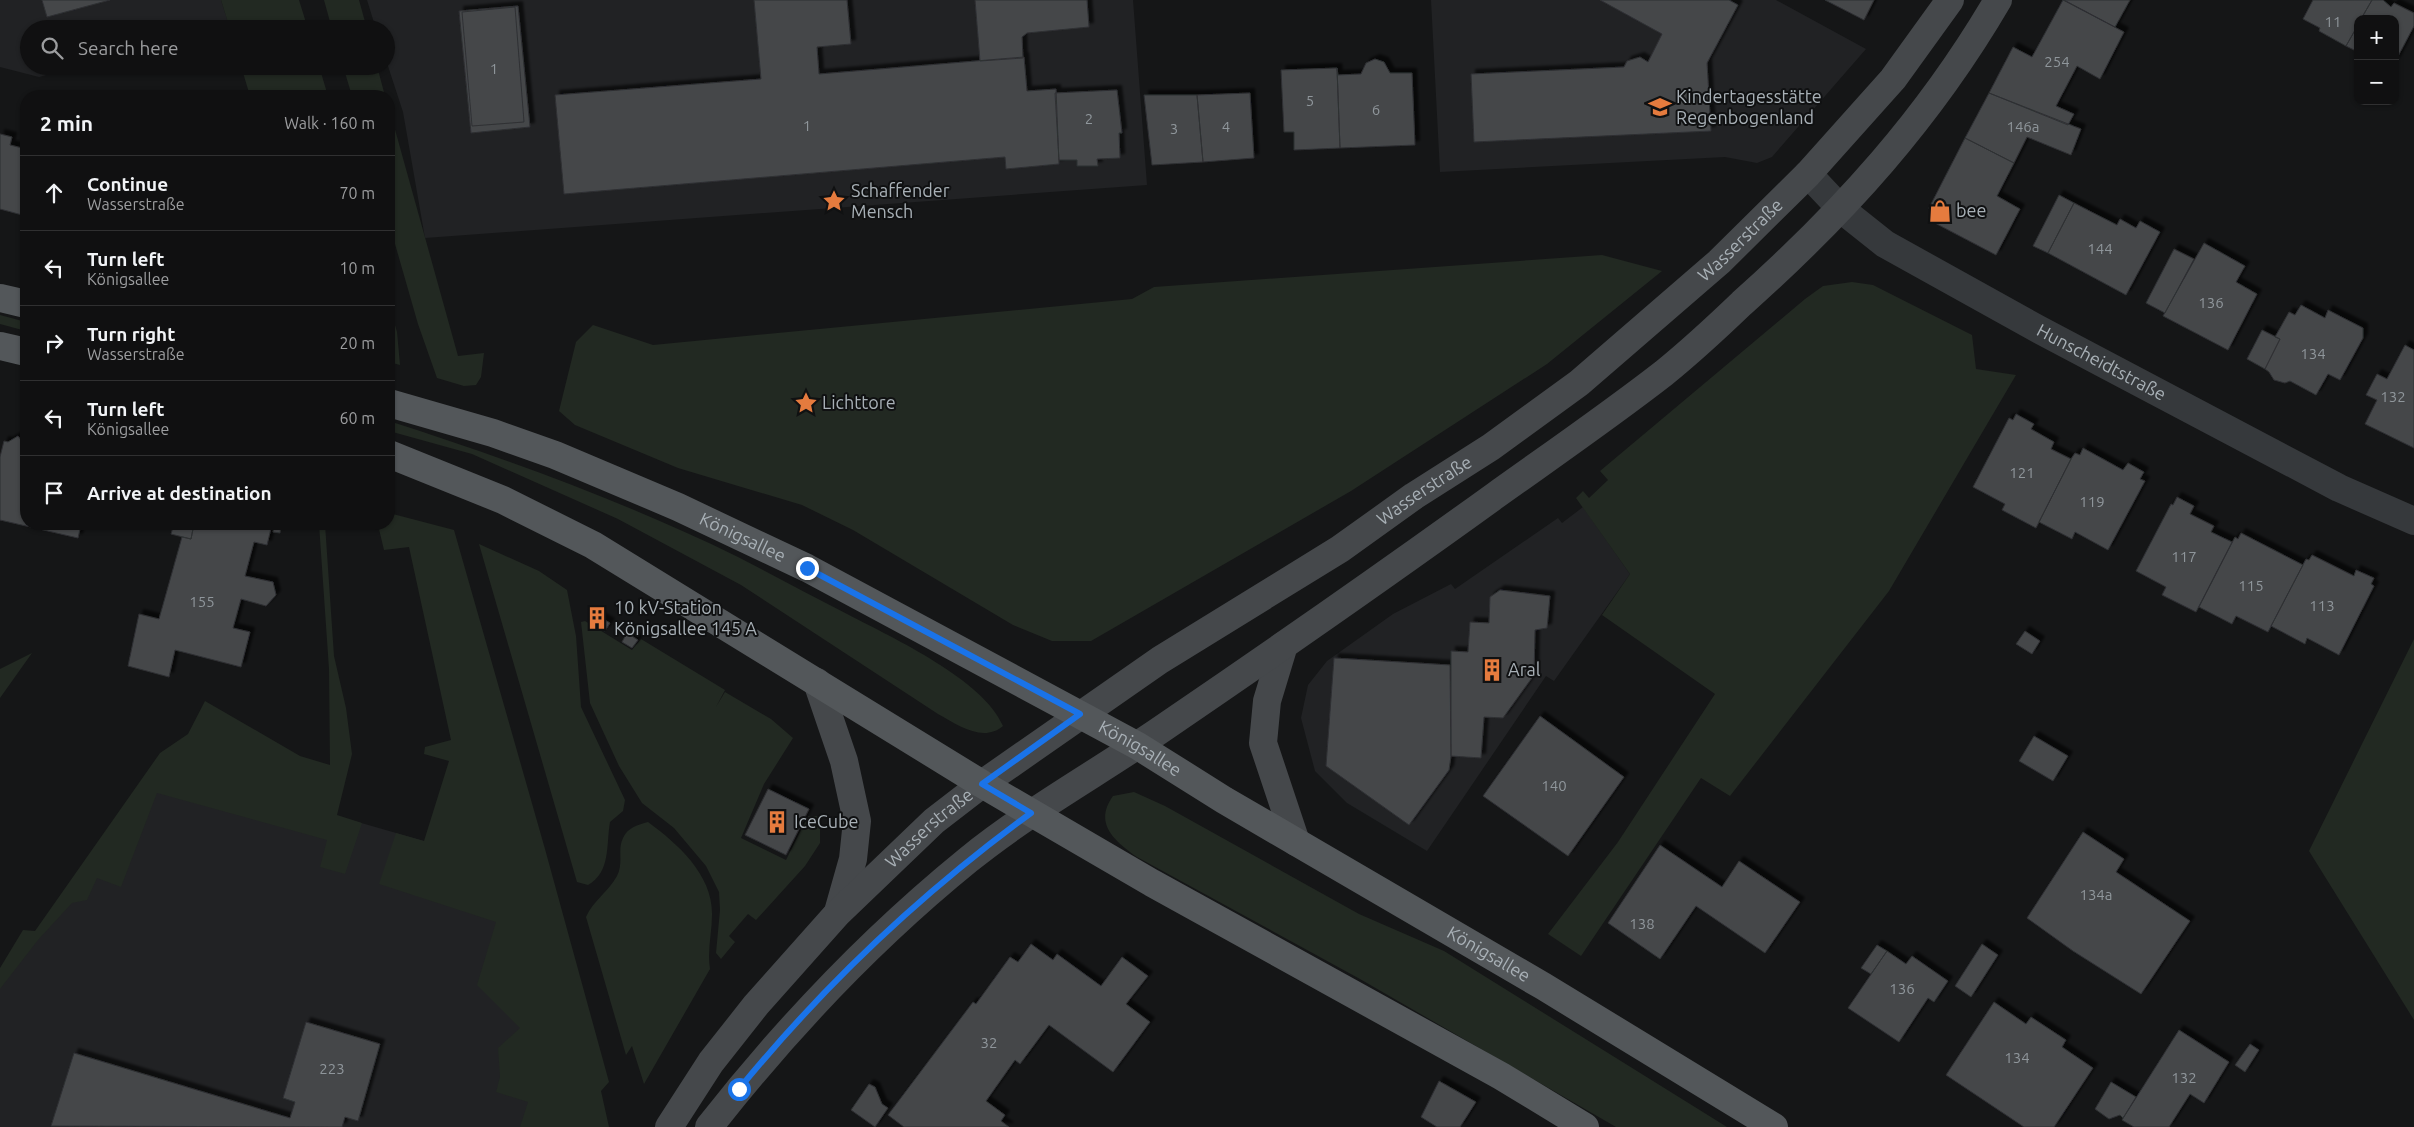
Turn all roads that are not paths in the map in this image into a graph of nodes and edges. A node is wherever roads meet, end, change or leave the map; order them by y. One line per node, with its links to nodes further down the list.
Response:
1 (1950, 0): 3 (main road, Wasserstraße)
2 (1998, 0): 4 (main road)
3 (1808, 174): 4 (street, Hunscheidtstraße); 14 (main road, Wasserstraße)
4 (1841, 209): 11 (street, Hunscheidtstraße); 12 (main road)
5 (0, 298): 6 (main road)
6 (20, 303)
7 (0, 346): 8 (main road)
8 (20, 351)
9 (395, 405): 14 (main road, Königsallee)
10 (395, 456): 13 (main road)
11 (2414, 521)
12 (1284, 645): 15 (main road); 18 (main road)
13 (817, 682): 16 (main road); 19 (main road, Wasserstraße)
14 (1080, 714): 15 (main road, Königsallee); 16 (main road, Wasserstraße)
15 (1138, 746): 17 (main road); 18 (main road, Königsallee)
16 (982, 784): 17 (main road); 19 (main road, Wasserstraße)
17 (1031, 813): 21 (main road); 22 (main road)
18 (1296, 842): 23 (main road, Königsallee)
19 (837, 914): 20 (main road, Wasserstraße)
20 (669, 1127)
21 (709, 1127)
22 (1585, 1127)
23 (1774, 1127)

